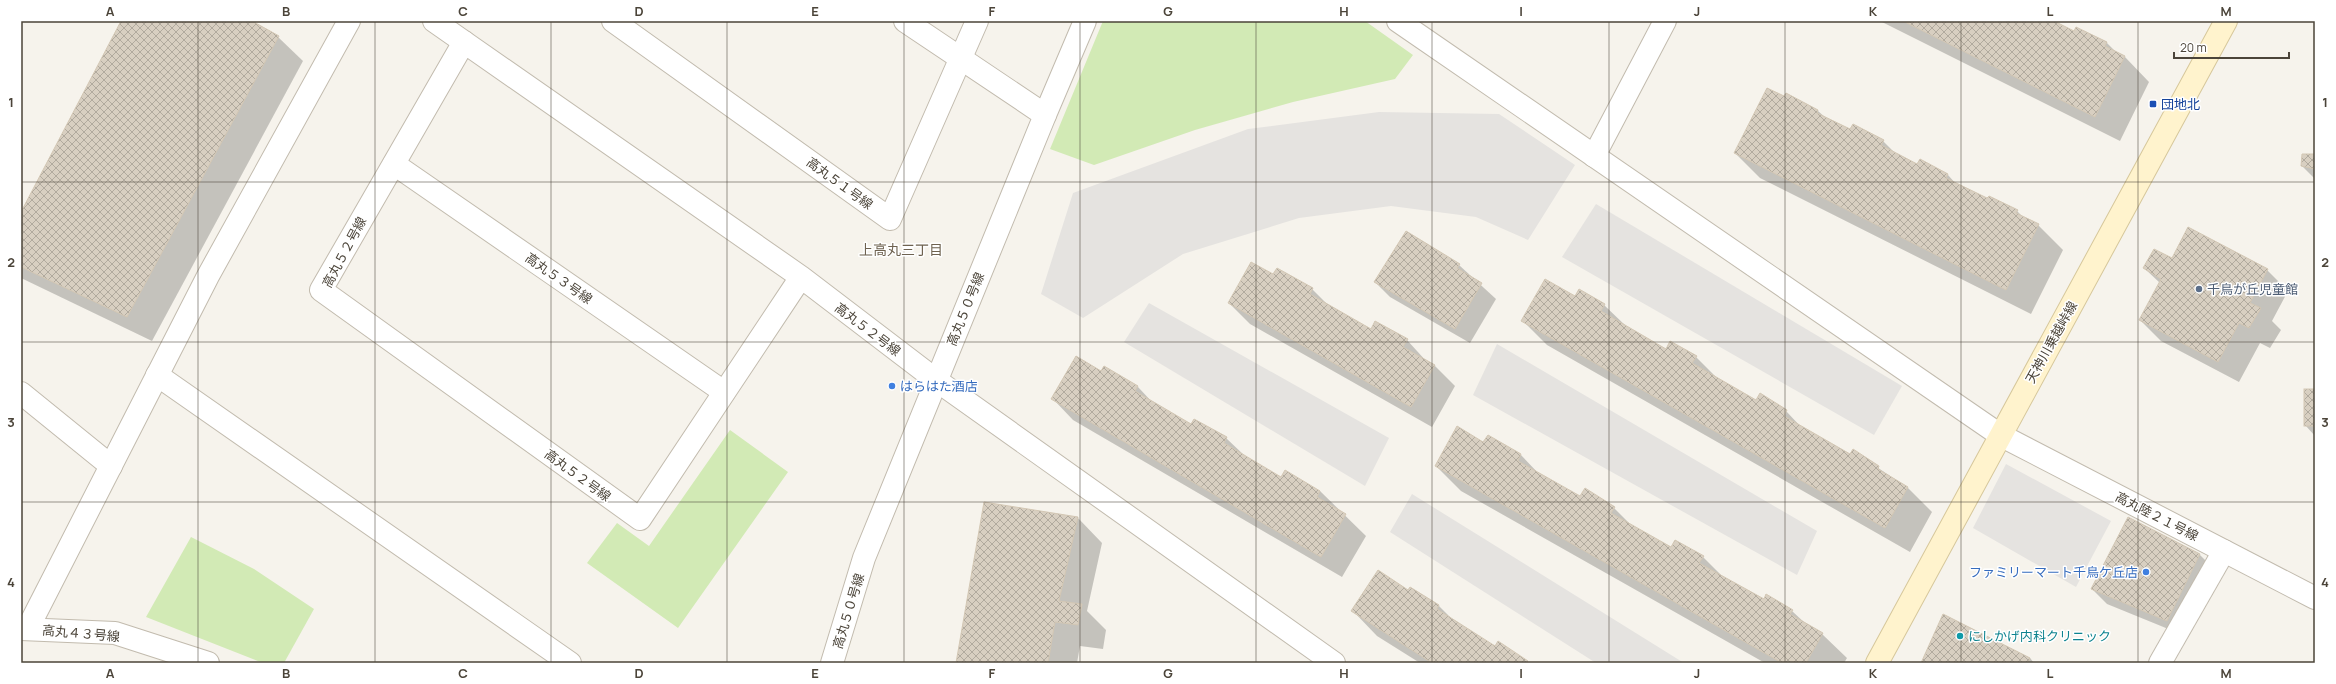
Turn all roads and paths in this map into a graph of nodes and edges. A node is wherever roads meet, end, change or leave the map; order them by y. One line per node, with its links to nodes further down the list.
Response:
1 (349, 21): 16 (street)
2 (434, 21): 10 (street)
3 (613, 21): 11 (street, 高丸５１号線)
4 (905, 21): 11 (street)
5 (977, 21): 11 (street, 高丸５１号線)
6 (1084, 21): 12 (street, 高丸５０号線)
7 (1398, 21): 13 (street, 高丸陸２１号線)
8 (1665, 21): 13 (street)
9 (2226, 21): 20 (street, 天神川乗越峠線)
10 (464, 42): 14 (street, 高丸５２号線); 15 (street, 高丸５２号線)
11 (960, 59): 12 (street)
12 (1046, 116): 17 (street, 高丸５０号線)
13 (1594, 156): 20 (street, 高丸陸２１号線)
14 (394, 164): 18 (street, 高丸５３号線); 18 (street, 高丸５２号線)
15 (801, 277): 17 (street, 高丸５２号線); 18 (street, 高丸５２号線)
16 (157, 375): 21 (street); 26 (street)
17 (936, 380): 27 (street, 高丸５０号線); 28 (street, 高丸５２号線)
18 (724, 392)
19 (23, 400): 21 (street)
20 (2000, 435): 22 (street, 高丸陸２１号線); 29 (street, 天神川乗越峠線)
21 (111, 466): 24 (street)
22 (2224, 551): 23 (street, 高丸陸２１号線); 30 (street)
23 (2315, 598)
24 (24, 629): 25 (street, 高丸４３号線)
25 (208, 663)
26 (570, 663)
27 (832, 663)
28 (1334, 663)
29 (1877, 663)
30 (2160, 663)

